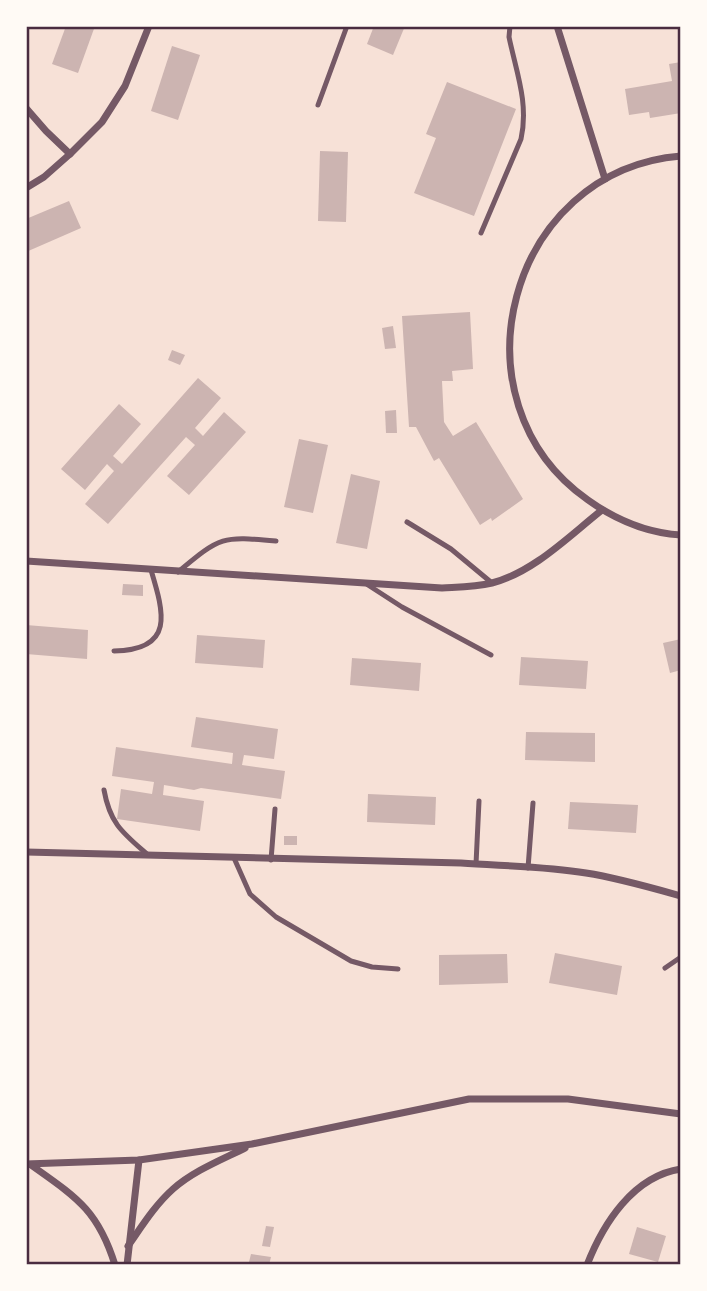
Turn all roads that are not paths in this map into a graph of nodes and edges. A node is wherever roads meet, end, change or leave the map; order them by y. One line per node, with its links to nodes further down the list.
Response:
1 (149, 26): 7 (street)
2 (347, 26): 5 (lane)
3 (510, 26): 11 (lane)
4 (557, 26): 9 (street)
5 (317, 105)
6 (26, 108): 7 (street)
7 (69, 154): 10 (street)
8 (681, 156): 9 (street)
9 (605, 179): 12 (street)
10 (26, 188)
11 (481, 233)
12 (602, 510): 14 (street); 20 (street)
13 (407, 522): 20 (lane)
14 (681, 535)
15 (276, 541): 18 (lane)
16 (26, 561): 17 (street)
17 (151, 570): 18 (street); 21 (lane)
18 (178, 572): 19 (street)
19 (365, 583): 20 (street); 22 (lane)
20 (492, 583)
21 (114, 650)
22 (491, 655)
23 (104, 790): 28 (lane)
24 (479, 801): 31 (lane)
25 (533, 803): 32 (lane)
26 (275, 809): 30 (lane)
27 (26, 852): 28 (street)
28 (149, 856): 29 (street)
29 (234, 858): 30 (street); 36 (lane)
30 (271, 860): 31 (street)
31 (476, 864): 32 (street)
32 (528, 867): 33 (street)
33 (681, 896)
34 (681, 957): 35 (lane)
35 (665, 968)
36 (398, 969)
37 (681, 1114): 38 (street)
38 (252, 1144): 39 (street); 42 (street)
39 (139, 1160): 40 (street); 42 (street)
40 (29, 1165): 43 (street)
41 (681, 1169): 45 (street)
42 (128, 1246): 44 (street)
43 (115, 1265)
44 (127, 1265)
45 (587, 1265)

